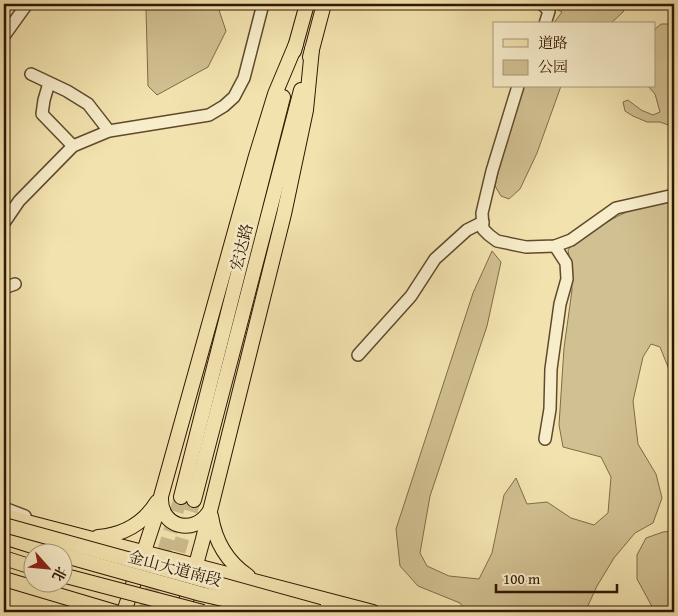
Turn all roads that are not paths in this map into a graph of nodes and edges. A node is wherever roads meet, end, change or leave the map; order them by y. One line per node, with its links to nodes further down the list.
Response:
1 (27, 4): 7 (street)
2 (263, 4): 13 (street)
3 (307, 4): 8 (main road, 宏达路)
4 (324, 4): 9 (main road, 宏达路)
5 (542, 4): 6 (street)
6 (546, 22)
7 (4, 36)
8 (296, 44): 9 (main road, 宏达路); 21 (main road)
9 (312, 49): 23 (main road)
10 (32, 74): 11 (street)
11 (49, 83): 13 (street); 14 (street)
12 (517, 88): 16 (street)
13 (109, 131): 14 (street)
14 (74, 146): 17 (street)
15 (674, 195): 18 (street)
16 (483, 222): 18 (street); 19 (street)
17 (4, 223)
18 (555, 246): 20 (street)
19 (358, 355)
20 (545, 439)
21 (161, 494): 23 (main road); 28 (main road); 30 (main road)
22 (4, 508): 26 (street)
23 (210, 509): 34 (main road); 37 (main road)
24 (4, 516): 26 (main road)
25 (4, 525): 45 (main road, bridge)
26 (62, 530): 28 (main road)
27 (4, 537): 29 (main road)
28 (87, 537): 30 (main road)
29 (26, 544)
30 (144, 552): 34 (main road); 41 (main road)
31 (4, 558): 33 (main road)
32 (72, 558): 44 (main road, 金山大道南段, bridge)
33 (22, 564)
34 (195, 565): 37 (main road); 42 (main road)
35 (72, 578): 43 (main road, bridge)
36 (4, 579): 38 (main road)
37 (265, 584): 46 (main road)
38 (62, 597): 39 (main road); 40 (main road)
39 (79, 612)
40 (115, 612)
41 (124, 612)
42 (183, 612)
43 (203, 612)
44 (280, 612)
45 (319, 612)
46 (373, 612)

